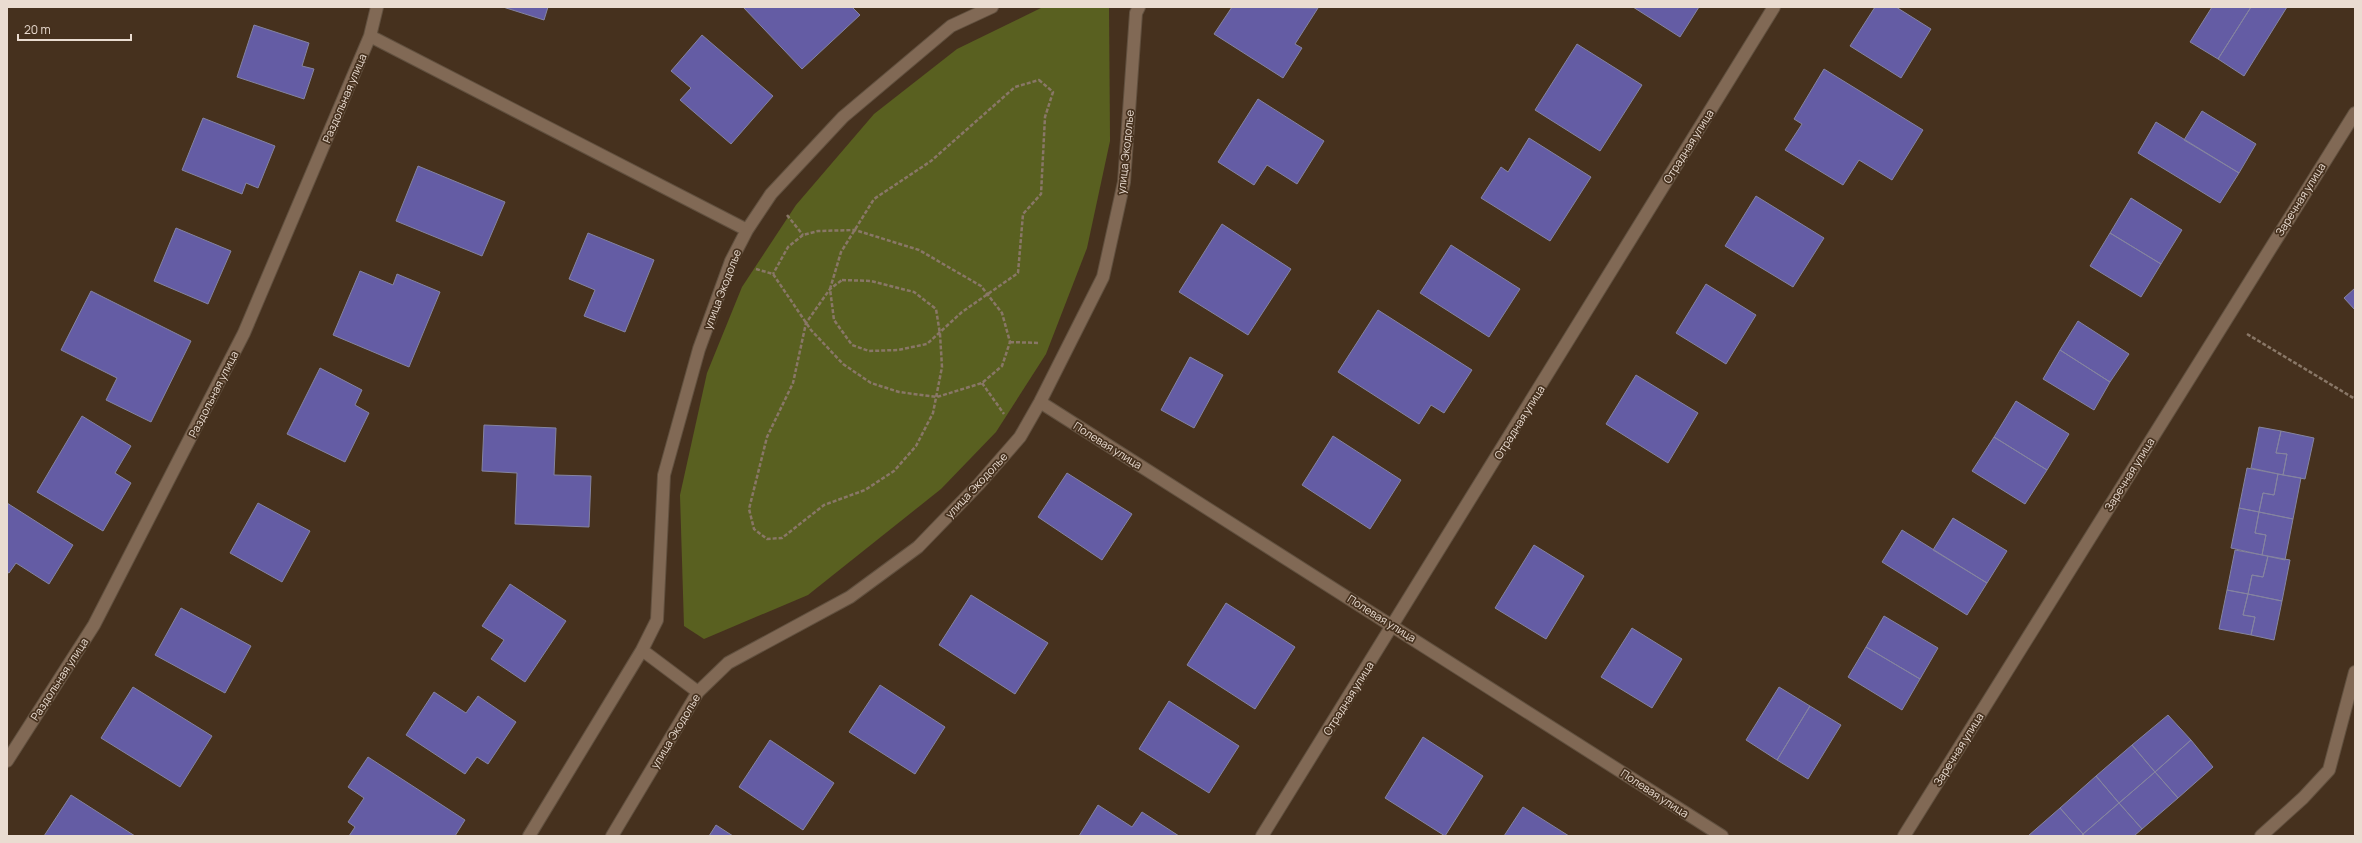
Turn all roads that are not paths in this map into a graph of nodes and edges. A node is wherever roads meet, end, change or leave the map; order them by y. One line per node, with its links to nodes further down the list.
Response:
1 (377, 7): 5 (street, Раздольная улица)
2 (992, 7): 7 (street, улица Экодолье)
3 (1139, 7): 8 (street, улица Экодолье)
4 (1774, 7): 9 (street, Отрадная улица)
5 (370, 36): 7 (street); 13 (street, Раздольная улица)
6 (2355, 113): 18 (street, Заречная улица)
7 (746, 230): 10 (street, улица Экодолье)
8 (1040, 402): 9 (street, Полевая улица); 12 (street, улица Экодолье)
9 (1394, 625): 16 (street, Отрадная улица); 17 (street, Полевая улица)
10 (642, 650): 12 (street); 14 (street, улица Экодолье)
11 (2355, 672): 19 (street)
12 (698, 692): 15 (street, улица Экодолье)
13 (7, 761)
14 (529, 836)
15 (612, 836)
16 (1262, 836)
17 (1722, 836)
18 (1904, 836)
19 (2261, 836)

